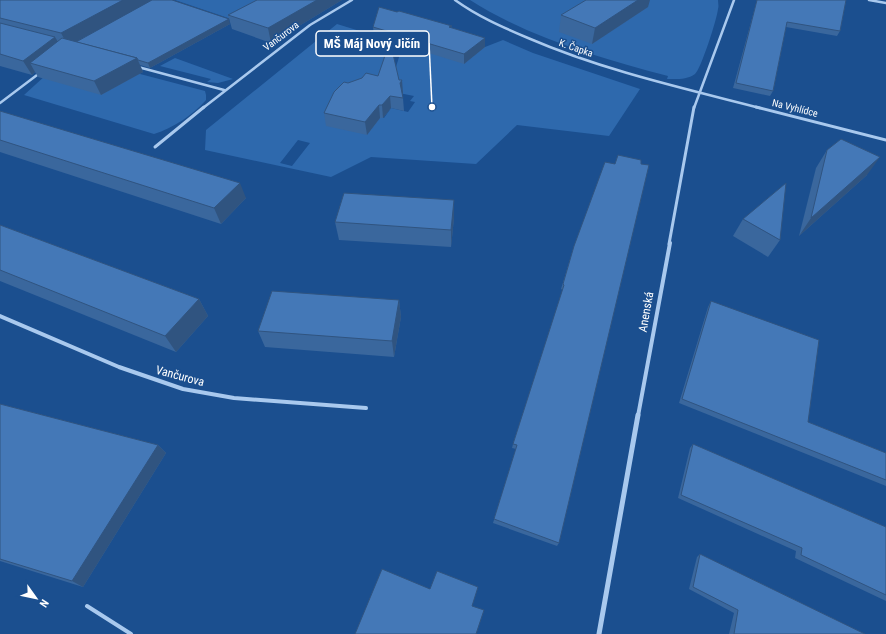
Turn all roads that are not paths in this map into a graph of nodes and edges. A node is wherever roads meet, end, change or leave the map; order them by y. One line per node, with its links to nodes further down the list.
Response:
1 (352, 0): 10 (street, Vančurova)
2 (455, 0): 11 (street, K. Čapka)
3 (729, 0): 7 (street)
4 (734, 0): 7 (street, Anenská)
5 (869, 0): 6 (street)
6 (886, 3)
7 (730, 10): 11 (street, Anenská)
8 (132, 66): 10 (street)
9 (44, 69): 12 (street)
10 (224, 90): 14 (street, Vančurova)
11 (700, 92): 13 (street, Na Vyhlídce); 19 (street, Anenská)
12 (0, 103)
13 (886, 140)
14 (155, 147)
15 (0, 316): 16 (street, Vančurova)
16 (366, 408)
17 (88, 606): 18 (lane)
18 (131, 634)
19 (598, 634)

